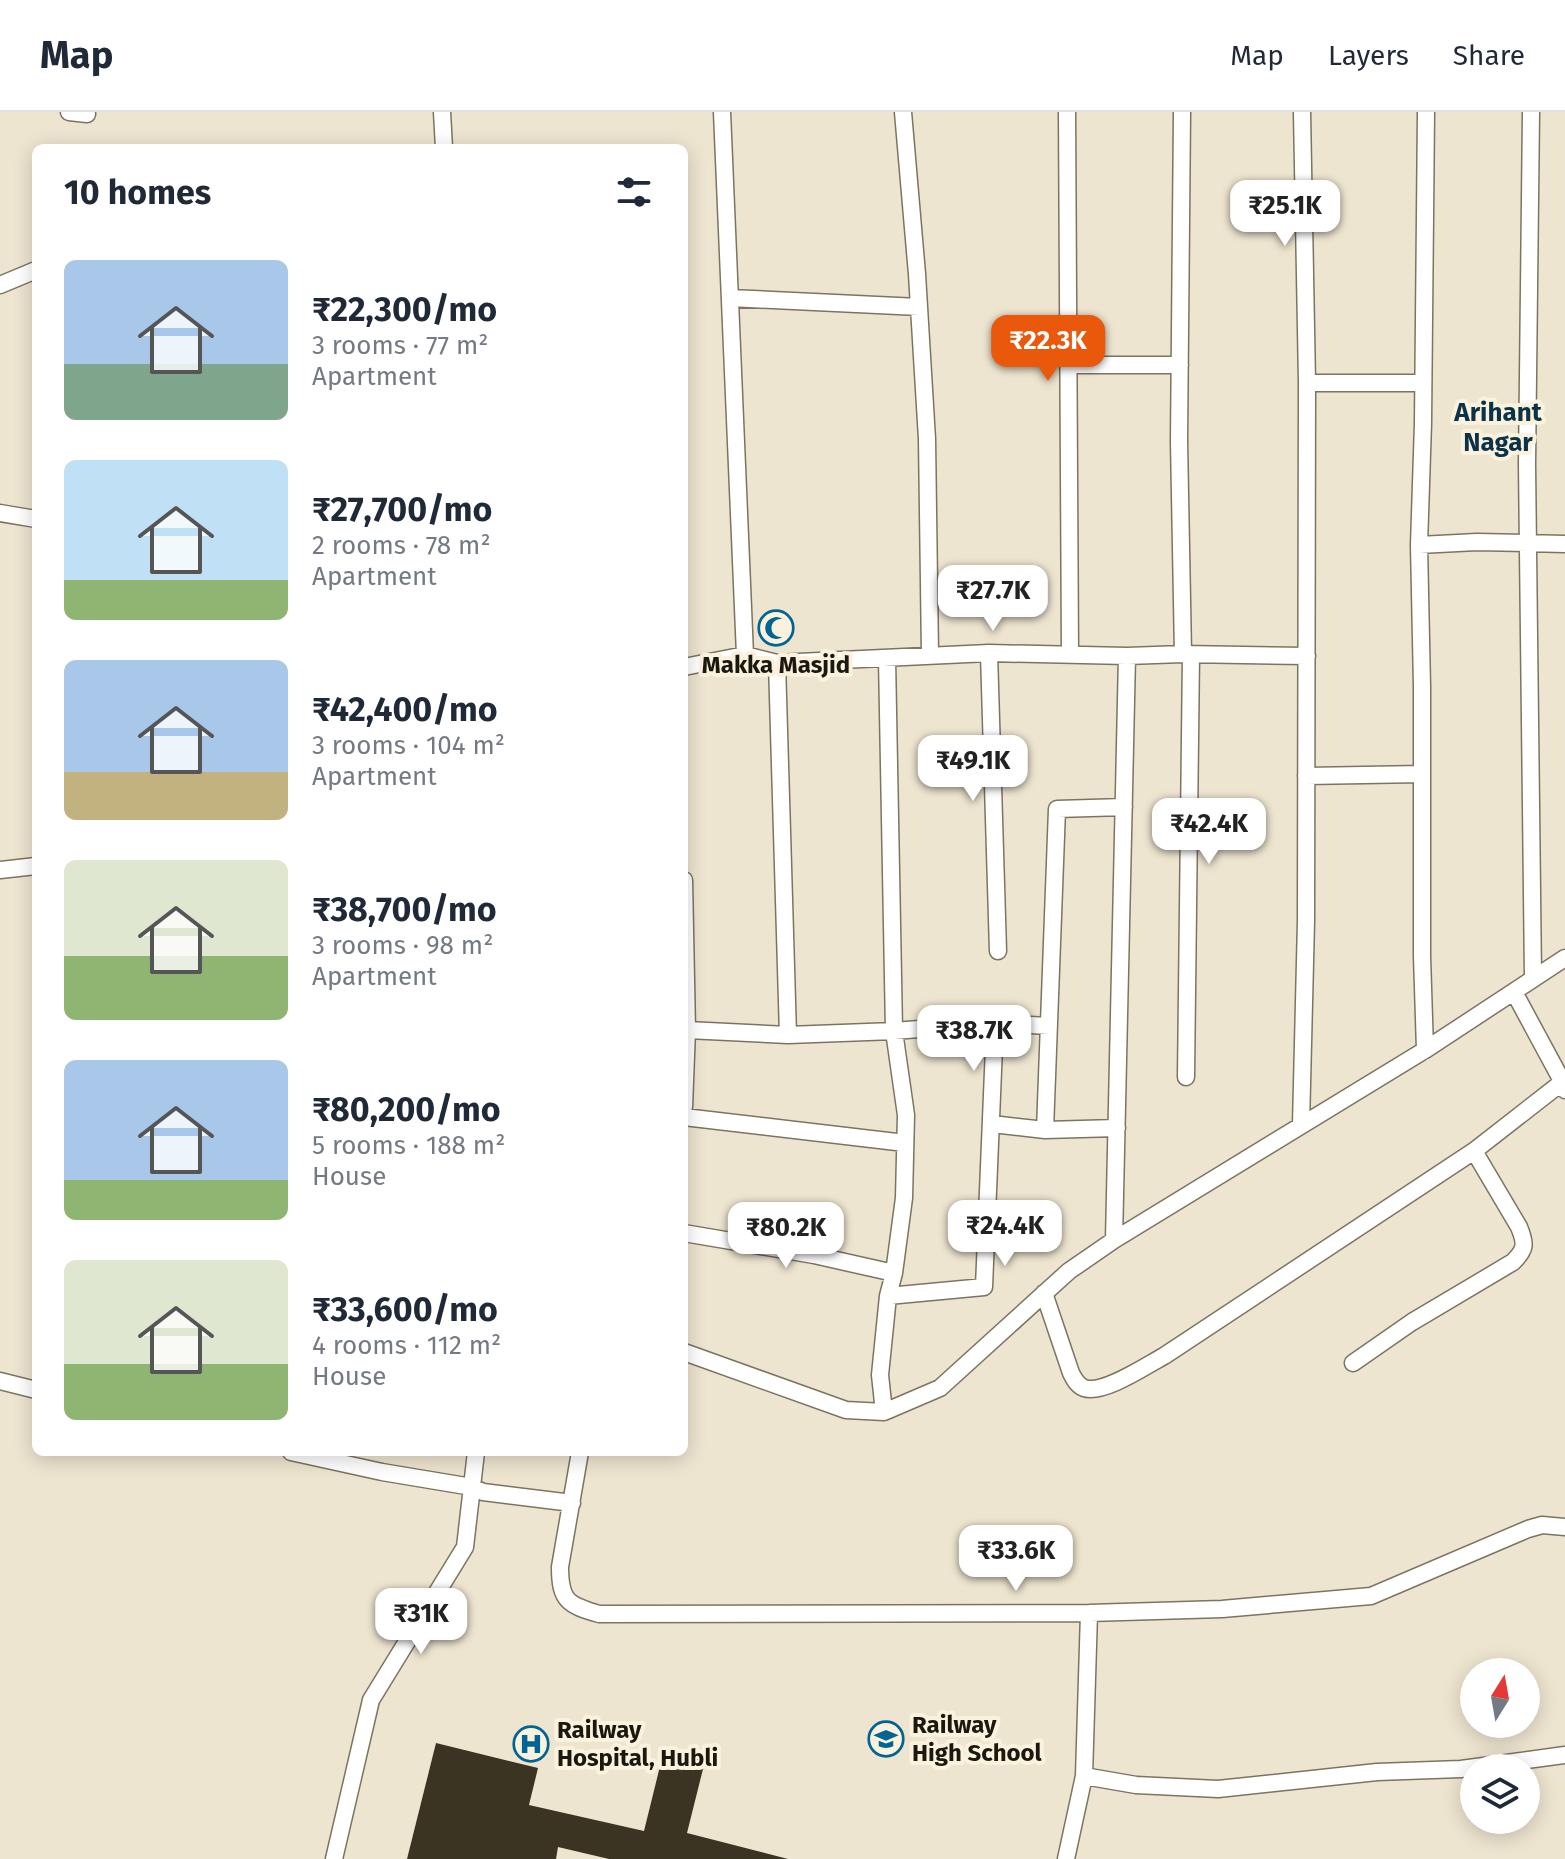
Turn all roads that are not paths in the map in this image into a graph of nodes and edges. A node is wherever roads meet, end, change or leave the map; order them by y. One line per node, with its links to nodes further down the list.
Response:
1 (69, 112): 10 (street)
2 (442, 112): 11 (street)
3 (722, 112): 14 (street)
4 (903, 112): 15 (street)
5 (1067, 112): 16 (street)
6 (1182, 112): 17 (street)
7 (1302, 112): 18 (street)
8 (1426, 112): 19 (street)
9 (1531, 112): 22 (street)
10 (87, 114)
11 (444, 144)
12 (32, 272): 13 (street)
13 (0, 285)
14 (730, 298): 15 (street); 28 (street)
15 (919, 307): 29 (street)
16 (1068, 365): 17 (street); 26 (street)
17 (1180, 365): 27 (street)
18 (1307, 383): 19 (street); 31 (street)
19 (1423, 383): 24 (street)
20 (0, 513): 21 (street)
21 (32, 518)
22 (1528, 544): 23 (street); 24 (street); 42 (street)
23 (1565, 544)
24 (1419, 545): 35 (street)
25 (989, 653): 26 (street); 29 (street); 40 (street)
26 (1070, 654): 30 (street)
27 (1187, 654): 30 (street); 31 (street); 50 (street)
28 (745, 655): 33 (street); 34 (street)
29 (930, 655): 32 (street)
30 (1127, 656): 37 (street)
31 (1307, 656): 36 (street)
32 (887, 658): 33 (street); 47 (street)
33 (777, 663): 48 (street)
34 (688, 666)
35 (1422, 774): 36 (street); 49 (street)
36 (1306, 776): 54 (street)
37 (1124, 807): 45 (street); 55 (street)
38 (32, 866): 39 (street)
39 (0, 870)
40 (998, 951)
41 (1565, 958): 42 (street)
42 (1533, 978): 43 (street)
43 (1514, 992): 49 (street); 51 (street)
44 (995, 1023): 45 (street); 47 (street); 53 (street)
45 (1049, 1026): 56 (street)
46 (688, 1030): 48 (street)
47 (894, 1031): 48 (street); 57 (street)
48 (788, 1035)
49 (1425, 1050): 54 (street)
50 (1186, 1077)
51 (1564, 1084): 58 (street)
52 (688, 1117): 57 (street)
53 (992, 1124): 56 (street); 63 (street)
54 (1301, 1125): 60 (street)
55 (1117, 1128): 56 (street); 60 (street)
56 (1045, 1130)
57 (905, 1143): 61 (street)
58 (1474, 1151): 62 (street); 65 (street)
59 (688, 1234): 61 (street)
60 (1114, 1240): 62 (street)
61 (894, 1273): 63 (street)
62 (1044, 1293): 68 (street)
63 (888, 1296): 68 (street)
64 (688, 1353): 68 (street)
65 (1353, 1363)
66 (0, 1381): 67 (street)
67 (32, 1389)
68 (884, 1412)
69 (309, 1456): 72 (street)
70 (476, 1456): 72 (street)
71 (579, 1456): 73 (street)
72 (472, 1487): 73 (street); 78 (street)
73 (572, 1503): 75 (street)
74 (1565, 1527): 75 (street)
75 (1089, 1613): 77 (street)
76 (1565, 1755): 77 (street)
77 (1084, 1776): 79 (street)
78 (334, 1859)
79 (1066, 1859)

